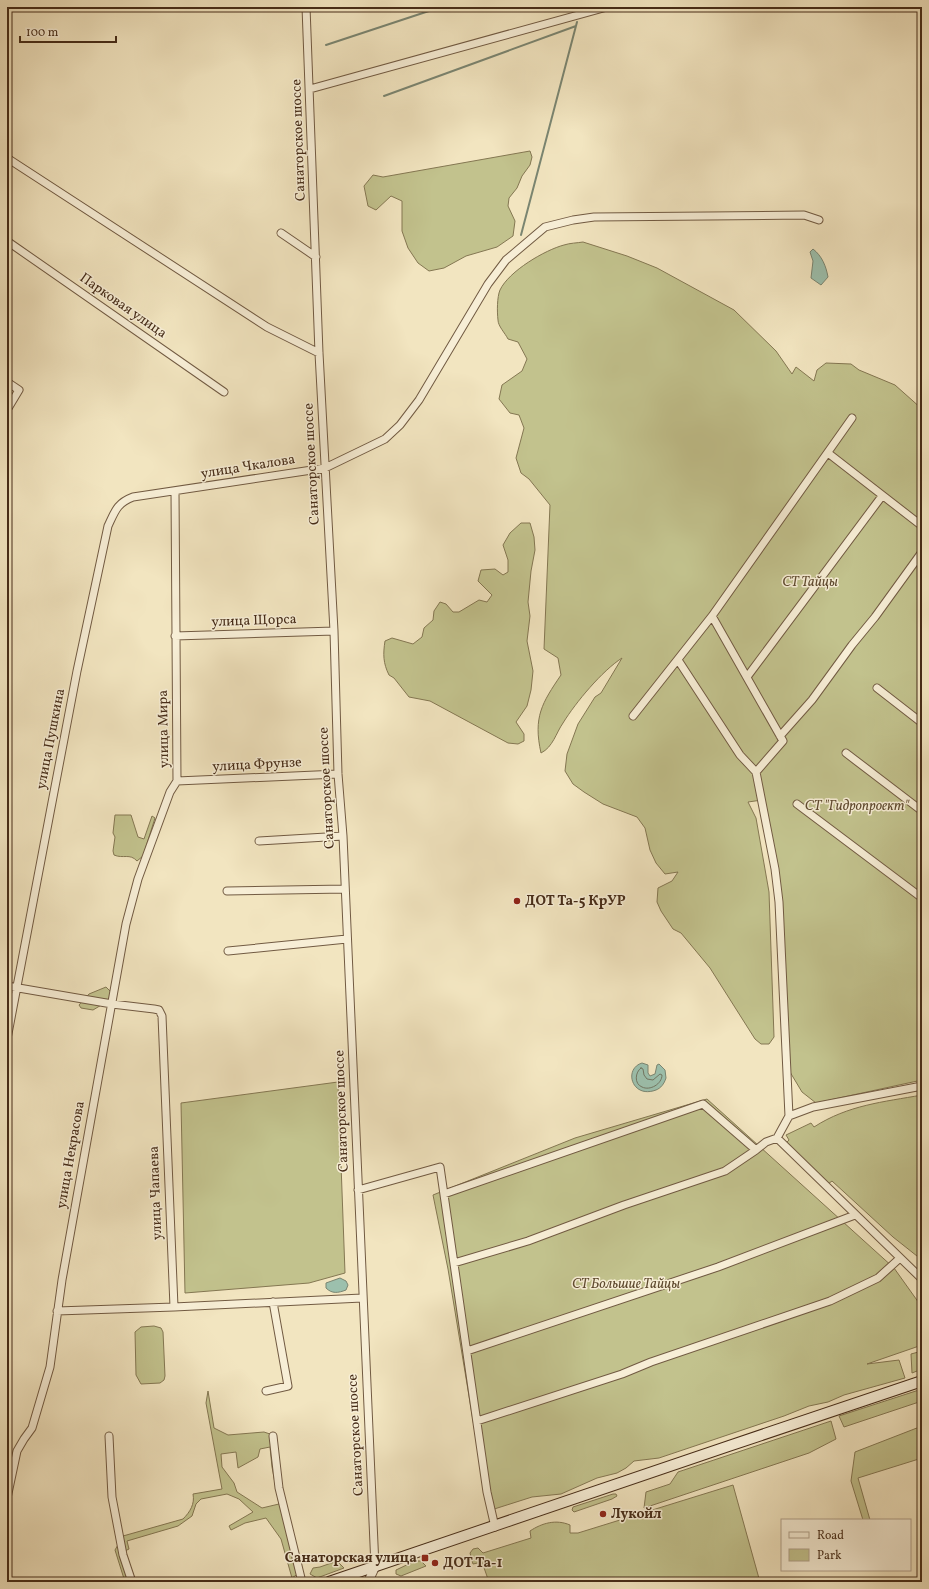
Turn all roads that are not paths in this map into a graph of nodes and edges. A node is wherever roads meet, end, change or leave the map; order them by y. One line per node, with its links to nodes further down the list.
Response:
1 (306, 7): 3 (street, Санаторское шоссе)
2 (608, 7): 3 (street)
3 (310, 89): 8 (street, Санаторское шоссе)
4 (7, 158): 9 (street)
5 (819, 220): 15 (street, улица Чкалова)
6 (281, 233): 8 (street)
7 (7, 241): 11 (street, Парковая улица)
8 (316, 256): 9 (street, Санаторское шоссе)
9 (319, 352): 15 (street, Санаторское шоссе)
10 (7, 382): 12 (street)
11 (224, 392)
12 (7, 410)
13 (852, 418): 14 (street)
14 (828, 454): 17 (street); 20 (street)
15 (325, 468): 16 (street, улица Чкалова); 21 (street, Санаторское шоссе)
16 (175, 491): 22 (street, улица Мира); 43 (street, улица Пушкина)
17 (882, 496): 18 (street); 24 (street)
18 (922, 526)
19 (922, 552): 28 (street)
20 (712, 616): 23 (street); 24 (street)
21 (334, 631): 22 (street, улица Щорса); 31 (street, Санаторское шоссе)
22 (175, 636): 32 (street, улица Мира)
23 (678, 660): 26 (street); 30 (street)
24 (746, 677): 28 (street)
25 (877, 688): 27 (street)
26 (633, 716)
27 (922, 723)
28 (780, 736): 30 (street)
29 (846, 753): 34 (street)
30 (756, 772): 47 (street)
31 (338, 774): 32 (street, улица Фрунзе); 35 (street, Санаторское шоссе)
32 (177, 781): 44 (street, улица Мира)
33 (797, 804): 39 (street)
34 (922, 811)
35 (343, 836): 36 (street); 37 (street, Санаторское шоссе)
36 (259, 841)
37 (345, 889): 38 (street); 40 (street, Санаторское шоссе)
38 (227, 891)
39 (922, 898)
40 (347, 940): 41 (street); 50 (street, Санаторское шоссе)
41 (228, 951)
42 (7, 986): 43 (street)
43 (17, 988): 44 (street); 45 (street, улица Пушкина)
44 (112, 1004): 58 (street, улица Чапаева); 59 (street, улица Некрасова)
45 (7, 1039)
46 (922, 1086): 47 (street)
47 (789, 1116): 48 (street)
48 (777, 1138): 49 (street); 52 (street)
49 (756, 1150): 51 (street); 54 (street)
50 (358, 1190): 51 (street); 56 (street, Санаторское шоссе)
51 (444, 1194): 54 (street)
52 (855, 1215): 53 (street); 60 (street)
53 (900, 1258): 55 (street); 63 (street)
54 (454, 1263): 60 (street)
55 (922, 1279)
56 (362, 1298): 57 (street); 68 (street, Санаторское шоссе)
57 (273, 1302): 58 (street); 62 (street)
58 (174, 1307): 59 (street)
59 (57, 1311): 66 (street, улица Некрасова)
60 (467, 1351): 63 (street)
61 (922, 1380): 67 (main road)
62 (266, 1392)
63 (477, 1421): 67 (street)
64 (110, 1436): 69 (street)
65 (273, 1436): 70 (street)
66 (7, 1498)
67 (495, 1527): 68 (main road)
68 (375, 1567): 71 (main road); 72 (street)
69 (132, 1582)
70 (302, 1582)
71 (330, 1582)
72 (368, 1582)

